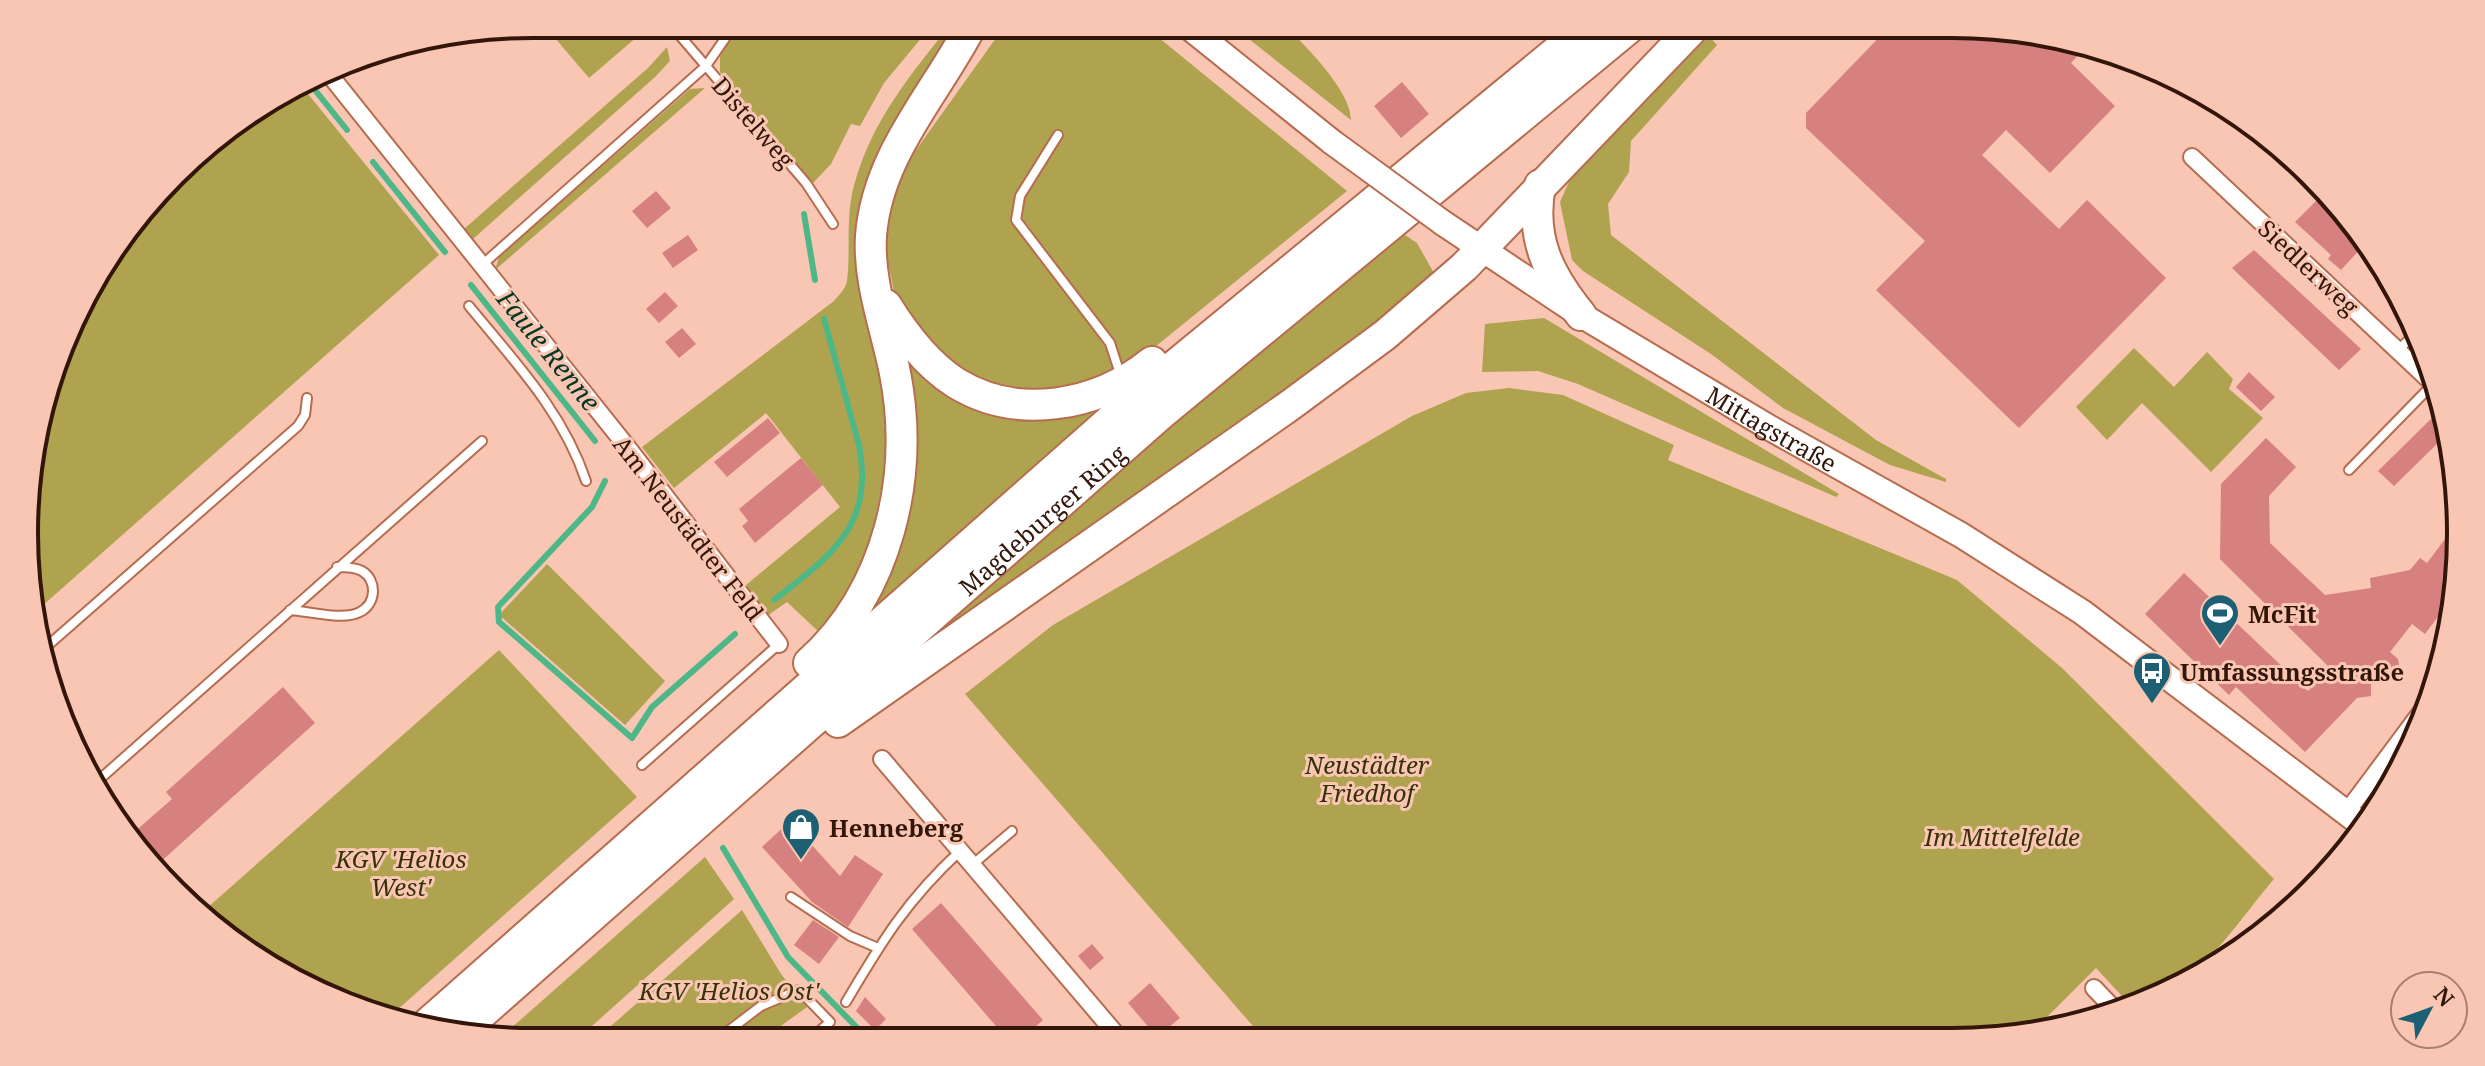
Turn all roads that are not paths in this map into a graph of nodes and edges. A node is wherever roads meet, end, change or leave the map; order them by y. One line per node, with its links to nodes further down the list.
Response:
1 (682, 38): 8 (lane, Distelweg)
2 (725, 38): 8 (lane)
3 (965, 38): 17 (highway)
4 (1202, 38): 14 (street, Mittagstraße, bridge)
5 (1573, 38): 16 (highway, Magdeburger Ring)
6 (1617, 38): 38 (highway, Magdeburger Ring)
7 (1683, 38): 12 (highway)
8 (706, 66): 13 (lane, Distelweg); 15 (lane)
9 (334, 80): 15 (street, Am Neustädter Feld)
10 (1058, 135): 23 (lane)
11 (2192, 157): 21 (street, Siedlerweg)
12 (1540, 185): 14 (highway); 19 (highway)
13 (833, 224)
14 (1482, 249): 19 (street, Mittagstraße); 38 (highway)
15 (481, 266): 32 (street, Am Neustädter Feld)
16 (1285, 271): 23 (highway); 35 (highway, Magdeburger Ring)
17 (877, 290): 23 (highway); 35 (highway)
18 (469, 306): 28 (lane)
19 (1581, 315): 40 (street, Mittagstraße)
20 (2408, 341): 21 (lane)
21 (2398, 350): 22 (street, Siedlerweg)
22 (2420, 371)
23 (1123, 382)
24 (2426, 391): 27 (lane)
25 (307, 398): 31 (lane)
26 (482, 441): 29 (lane)
27 (2349, 470)
28 (586, 481)
29 (337, 567): 30 (lane); 30 (lane)
30 (290, 610): 36 (lane)
31 (51, 643)
32 (779, 644): 34 (lane)
33 (882, 759): 42 (street)
34 (642, 765)
35 (711, 772): 49 (highway, Magdeburger Ring)
36 (102, 777)
37 (2381, 780): 39 (street)
38 (723, 800): 50 (highway, Magdeburger Ring)
39 (2360, 813)
40 (2356, 820)
41 (1012, 831): 43 (lane)
42 (960, 851): 43 (street); 45 (lane)
43 (972, 865): 53 (street)
44 (791, 897): 45 (lane)
45 (878, 948): 47 (lane)
46 (2094, 988): 48 (street)
47 (846, 1002)
48 (2108, 1003)
49 (434, 1018)
50 (470, 1024)
51 (732, 1028): 52 (lane)
52 (823, 1028)
53 (1111, 1028)

